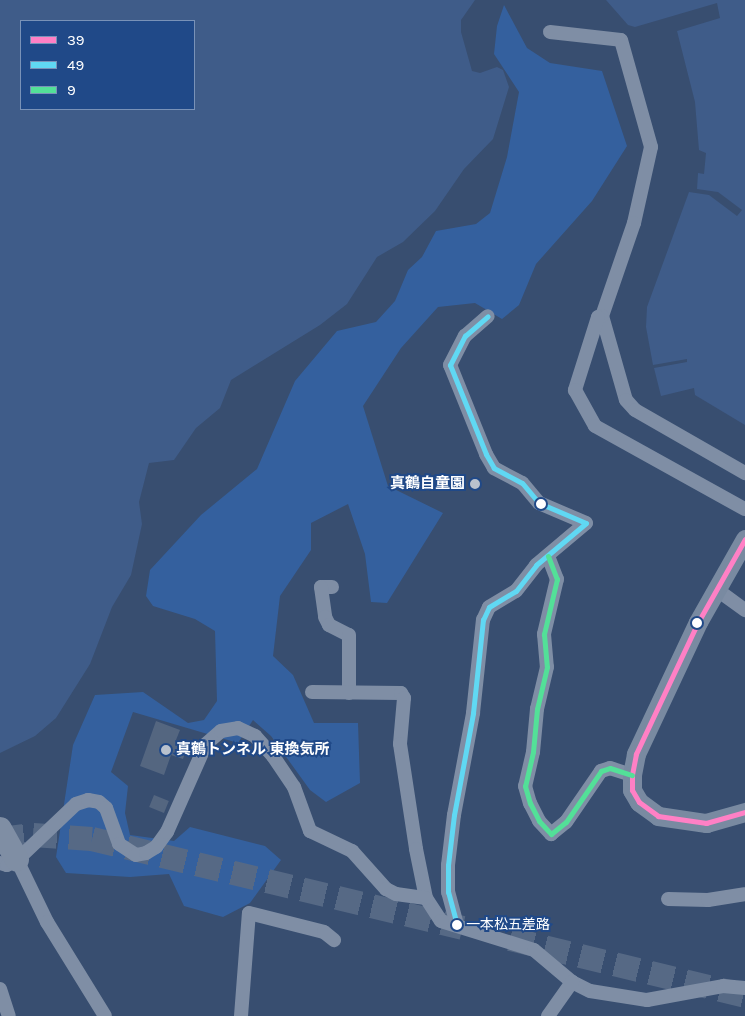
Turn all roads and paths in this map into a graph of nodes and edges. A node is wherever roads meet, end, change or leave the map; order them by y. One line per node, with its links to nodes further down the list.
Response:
1 (550, 32): 3 (street)
2 (488, 316): 7 (street)
3 (602, 316): 4 (street); 5 (street)
4 (745, 473)
5 (745, 509)
6 (745, 539): 9 (main road)
7 (548, 556): 13 (street); 20 (street)
8 (332, 587): 12 (street)
9 (716, 589): 10 (street); 13 (main road)
10 (745, 610)
11 (312, 692): 12 (street)
12 (349, 693): 18 (street)
13 (632, 775): 14 (main road)
14 (745, 812)
15 (0, 829): 16 (highway)
16 (6, 857): 18 (street); 26 (street)
17 (745, 894): 19 (street)
18 (426, 898): 20 (street)
19 (668, 900)
20 (457, 925): 22 (street)
21 (334, 940): 27 (street)
22 (572, 982): 23 (street); 28 (street)
23 (745, 988)
24 (0, 989): 25 (street)
25 (9, 1016)
26 (105, 1016)
27 (242, 1016)
28 (548, 1016)

